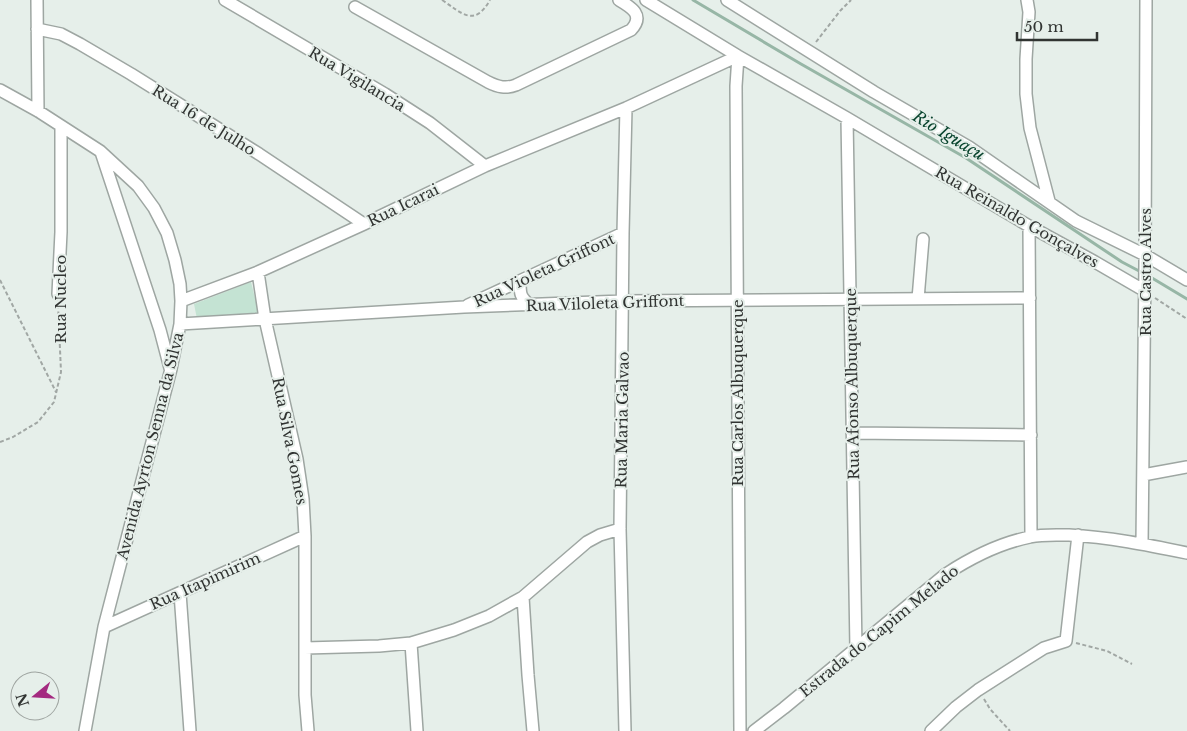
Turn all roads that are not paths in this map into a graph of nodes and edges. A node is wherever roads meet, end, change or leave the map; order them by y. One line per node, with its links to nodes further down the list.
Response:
1 (37, 0): 9 (street)
2 (225, 0): 17 (street, Rua Vigilancia)
3 (619, 0): 8 (street)
4 (646, 0): 10 (street, Rua Reinaldo Gonçalves)
5 (726, 0): 18 (street)
6 (1026, 0): 18 (street)
7 (1146, 0): 23 (street, Rua Castro Alves)
8 (355, 7)
9 (38, 29): 13 (street); 19 (street, Rua 16 de Julho)
10 (738, 56): 12 (street, Rua Icarai); 14 (street, Rua Reinaldo Gonçalves); 32 (street, Rua Carlos Albuquerque)
11 (0, 90): 13 (street, Avenida Ayrton Senna da Silva)
12 (626, 108): 17 (street, Rua Icarai); 21 (street, Rua Maria Galvao)
13 (38, 111): 15 (street, Avenida Ayrton Senna da Silva)
14 (847, 118): 20 (street, Rua Reinaldo Gonçalves); 31 (street, Rua Afonso Albuquerque)
15 (61, 126): 16 (street, Avenida Ayrton Senna da Silva); 28 (street, Rua Nucleo)
16 (100, 152): 33 (street, Avenida Ayrton Senna da Silva); 39 (street)
17 (485, 166): 19 (street, Rua Icarai)
18 (1049, 201): 23 (street)
19 (364, 224): 24 (street, Rua Icarai)
20 (1029, 226): 27 (street, Rua Reinaldo Gonçalves); 30 (street)
21 (623, 232): 26 (street, Rua Violeta Griffont); 34 (street, Rua Maria Galvao)
22 (923, 239): 29 (street)
23 (1145, 260): 25 (street); 27 (street, Rua Castro Alves)
24 (258, 272): 33 (street, Rua Icarai); 37 (street, Rua Silva Gomes)
25 (1187, 280)
26 (520, 281): 35 (street); 36 (street, Rua Violeta Griffont)
27 (1145, 288): 43 (street, Rua Castro Alves)
28 (58, 294)
29 (918, 298): 30 (street, Rua Viloleta Griffont); 31 (street, Rua Viloleta Griffont)
30 (1030, 298): 41 (street)
31 (851, 299): 32 (street, Rua Viloleta Griffont); 40 (street, Rua Afonso Albuquerque)
32 (737, 300): 34 (street, Rua Viloleta Griffont); 62 (street, Rua Carlos Albuquerque)
33 (181, 301): 38 (street, Avenida Ayrton Senna da Silva)
34 (623, 301): 35 (street, Rua Viloleta Griffont); 44 (street, Rua Maria Galvao)
35 (530, 305): 36 (street, Rua Viloleta Griffont)
36 (464, 307): 37 (street, Rua Viloleta Griffont)
37 (265, 319): 38 (street, Rua Viloleta Griffont); 45 (street, Rua Silva Gomes)
38 (180, 324): 39 (street, Avenida Ayrton Senna da Silva)
39 (171, 369): 52 (street, Avenida Ayrton Senna da Silva)
40 (852, 433): 41 (street); 55 (street, Rua Afonso Albuquerque)
41 (1031, 435): 46 (street)
42 (1187, 467): 43 (street)
43 (1143, 475): 48 (street, Rua Castro Alves)
44 (620, 529): 51 (street); 61 (street, Rua Maria Galvao)
45 (305, 536): 50 (street, Rua Itapimirim); 54 (street, Rua Silva Gomes)
46 (1031, 536): 47 (street, Estrada do Capim Melado); 55 (street, Estrada do Capim Melado)
47 (1078, 536): 48 (street, Estrada do Capim Melado); 64 (street)
48 (1142, 544): 49 (street, Estrada do Capim Melado)
49 (1187, 553)
50 (180, 593): 52 (street, Rua Itapimirim); 57 (street)
51 (523, 597): 53 (street); 60 (street)
52 (104, 626): 56 (street, Avenida Ayrton Senna da Silva)
53 (410, 643): 54 (street); 59 (street)
54 (305, 648): 58 (street, Rua Silva Gomes)
55 (856, 649): 63 (street, Estrada do Capim Melado)
56 (85, 731)
57 (190, 731)
58 (308, 731)
59 (417, 731)
60 (533, 731)
61 (625, 731)
62 (740, 731)
63 (754, 731)
64 (931, 731)

